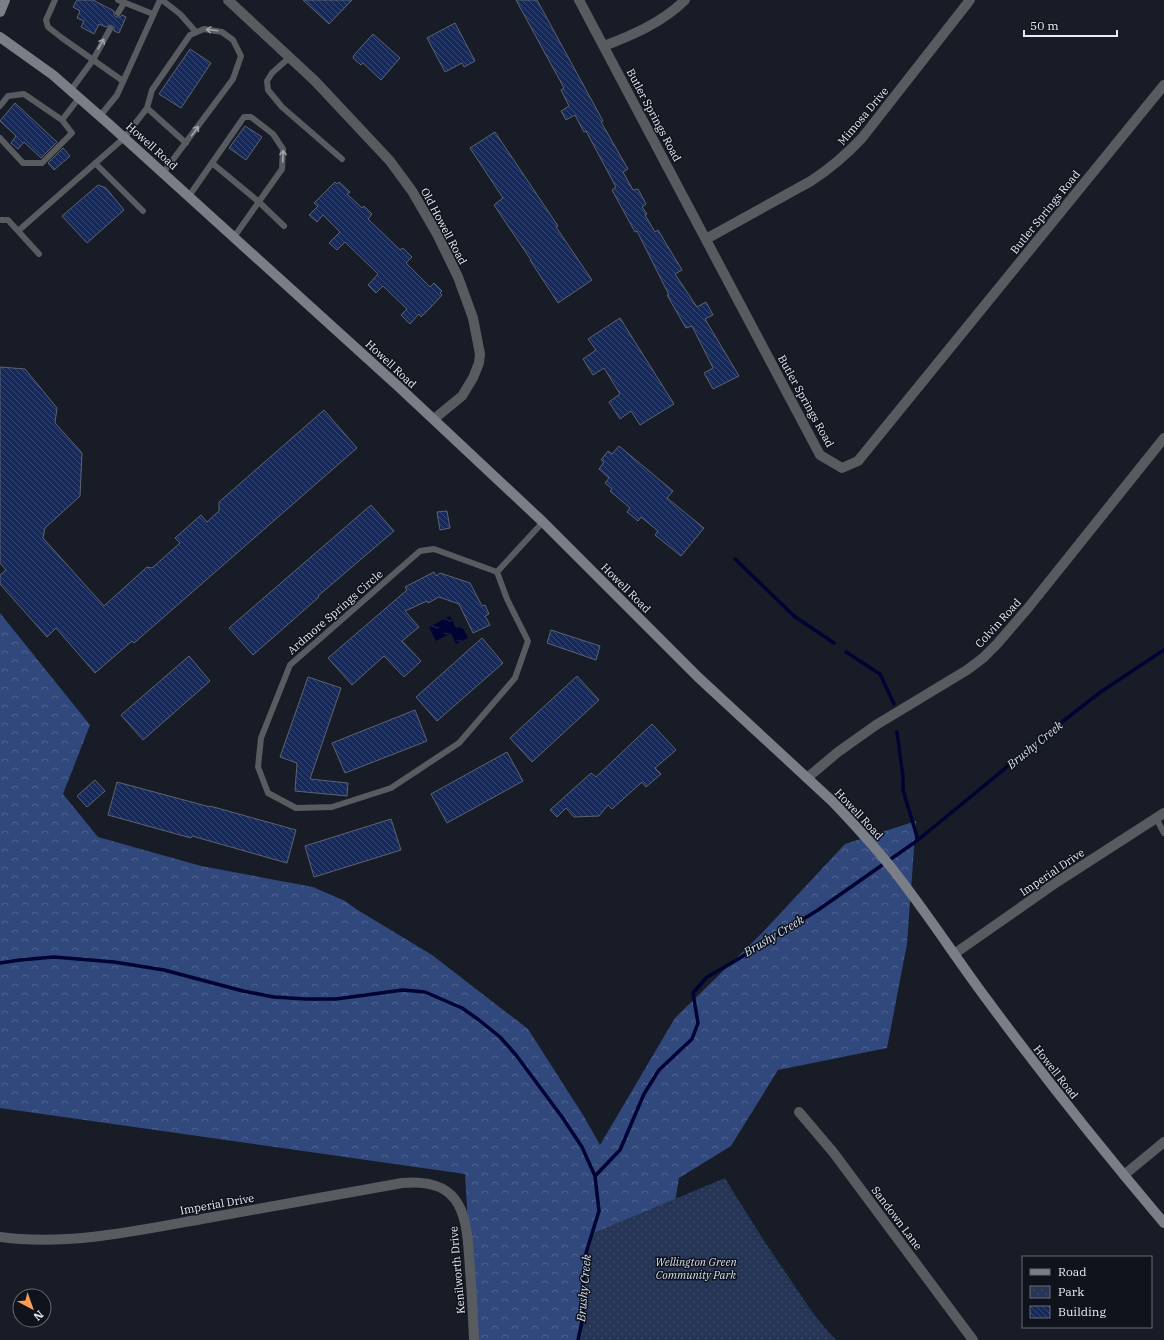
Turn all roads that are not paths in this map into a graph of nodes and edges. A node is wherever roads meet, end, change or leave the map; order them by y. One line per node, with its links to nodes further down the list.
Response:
1 (5, 0): 9 (main road)
2 (55, 0): 17 (lane)
3 (161, 0): 11 (lane); 13 (lane)
4 (228, 0): 16 (street, Old Howell Road)
5 (579, 0): 15 (street, Butler Springs Road)
6 (685, 0): 15 (street)
7 (970, 0): 40 (street, Mimosa Drive)
8 (121, 1): 10 (lane); 11 (lane)
9 (0, 12)
10 (118, 13)
11 (153, 14): 18 (lane)
12 (110, 29): 17 (lane, one-way to 12)
13 (196, 32): 23 (lane); 28 (lane, one-way to 13)
14 (0, 38): 20 (main road, Howell Road)
15 (604, 46): 40 (street, Butler Springs Road)
16 (290, 58): 29 (lane); 42 (street, Old Howell Road)
17 (92, 60): 18 (lane); 20 (lane)
18 (123, 81): 24 (lane)
19 (1164, 85): 40 (street, Butler Springs Road)
20 (70, 90): 21 (main road, Howell Road)
21 (79, 98): 24 (main road, Howell Road); 25 (lane)
22 (0, 106): 25 (lane)
23 (147, 108): 27 (lane); 28 (lane)
24 (100, 116): 27 (main road, Howell Road)
25 (62, 120): 26 (lane)
26 (0, 138)
27 (124, 138): 30 (lane); 32 (main road, Howell Road)
28 (186, 143): 32 (lane)
29 (342, 159)
30 (95, 163): 35 (lane); 38 (lane)
31 (212, 163): 33 (lane); 34 (lane); 34 (lane, one-way to 31)
32 (163, 173): 33 (main road, Howell Road)
33 (189, 196): 39 (main road, Howell Road)
34 (259, 202): 37 (lane); 39 (lane)
35 (143, 211)
36 (0, 220): 38 (lane)
37 (284, 226)
38 (18, 231): 41 (lane)
39 (234, 237): 42 (main road, Howell Road)
40 (706, 240)
41 (39, 254)
42 (434, 420): 44 (main road, Howell Road)
43 (1164, 438): 46 (street, Colvin Road)
44 (543, 522): 45 (lane); 46 (main road, Howell Road)
45 (496, 572): 45 (lane, Ardmore Springs Circle)
46 (807, 778): 49 (main road, Howell Road)
47 (1160, 815): 48 (lane); 49 (street, Imperial Drive)
48 (1164, 833)
49 (954, 954): 52 (main road, Howell Road)
50 (799, 1112): 57 (street, Sandown Lane)
51 (1164, 1142): 52 (street)
52 (1124, 1175): 54 (main road, Howell Road)
53 (436, 1186): 55 (street, Imperial Drive); 56 (street, Kenilworth Drive)
54 (1164, 1223)
55 (0, 1237)
56 (474, 1340)
57 (973, 1340)

